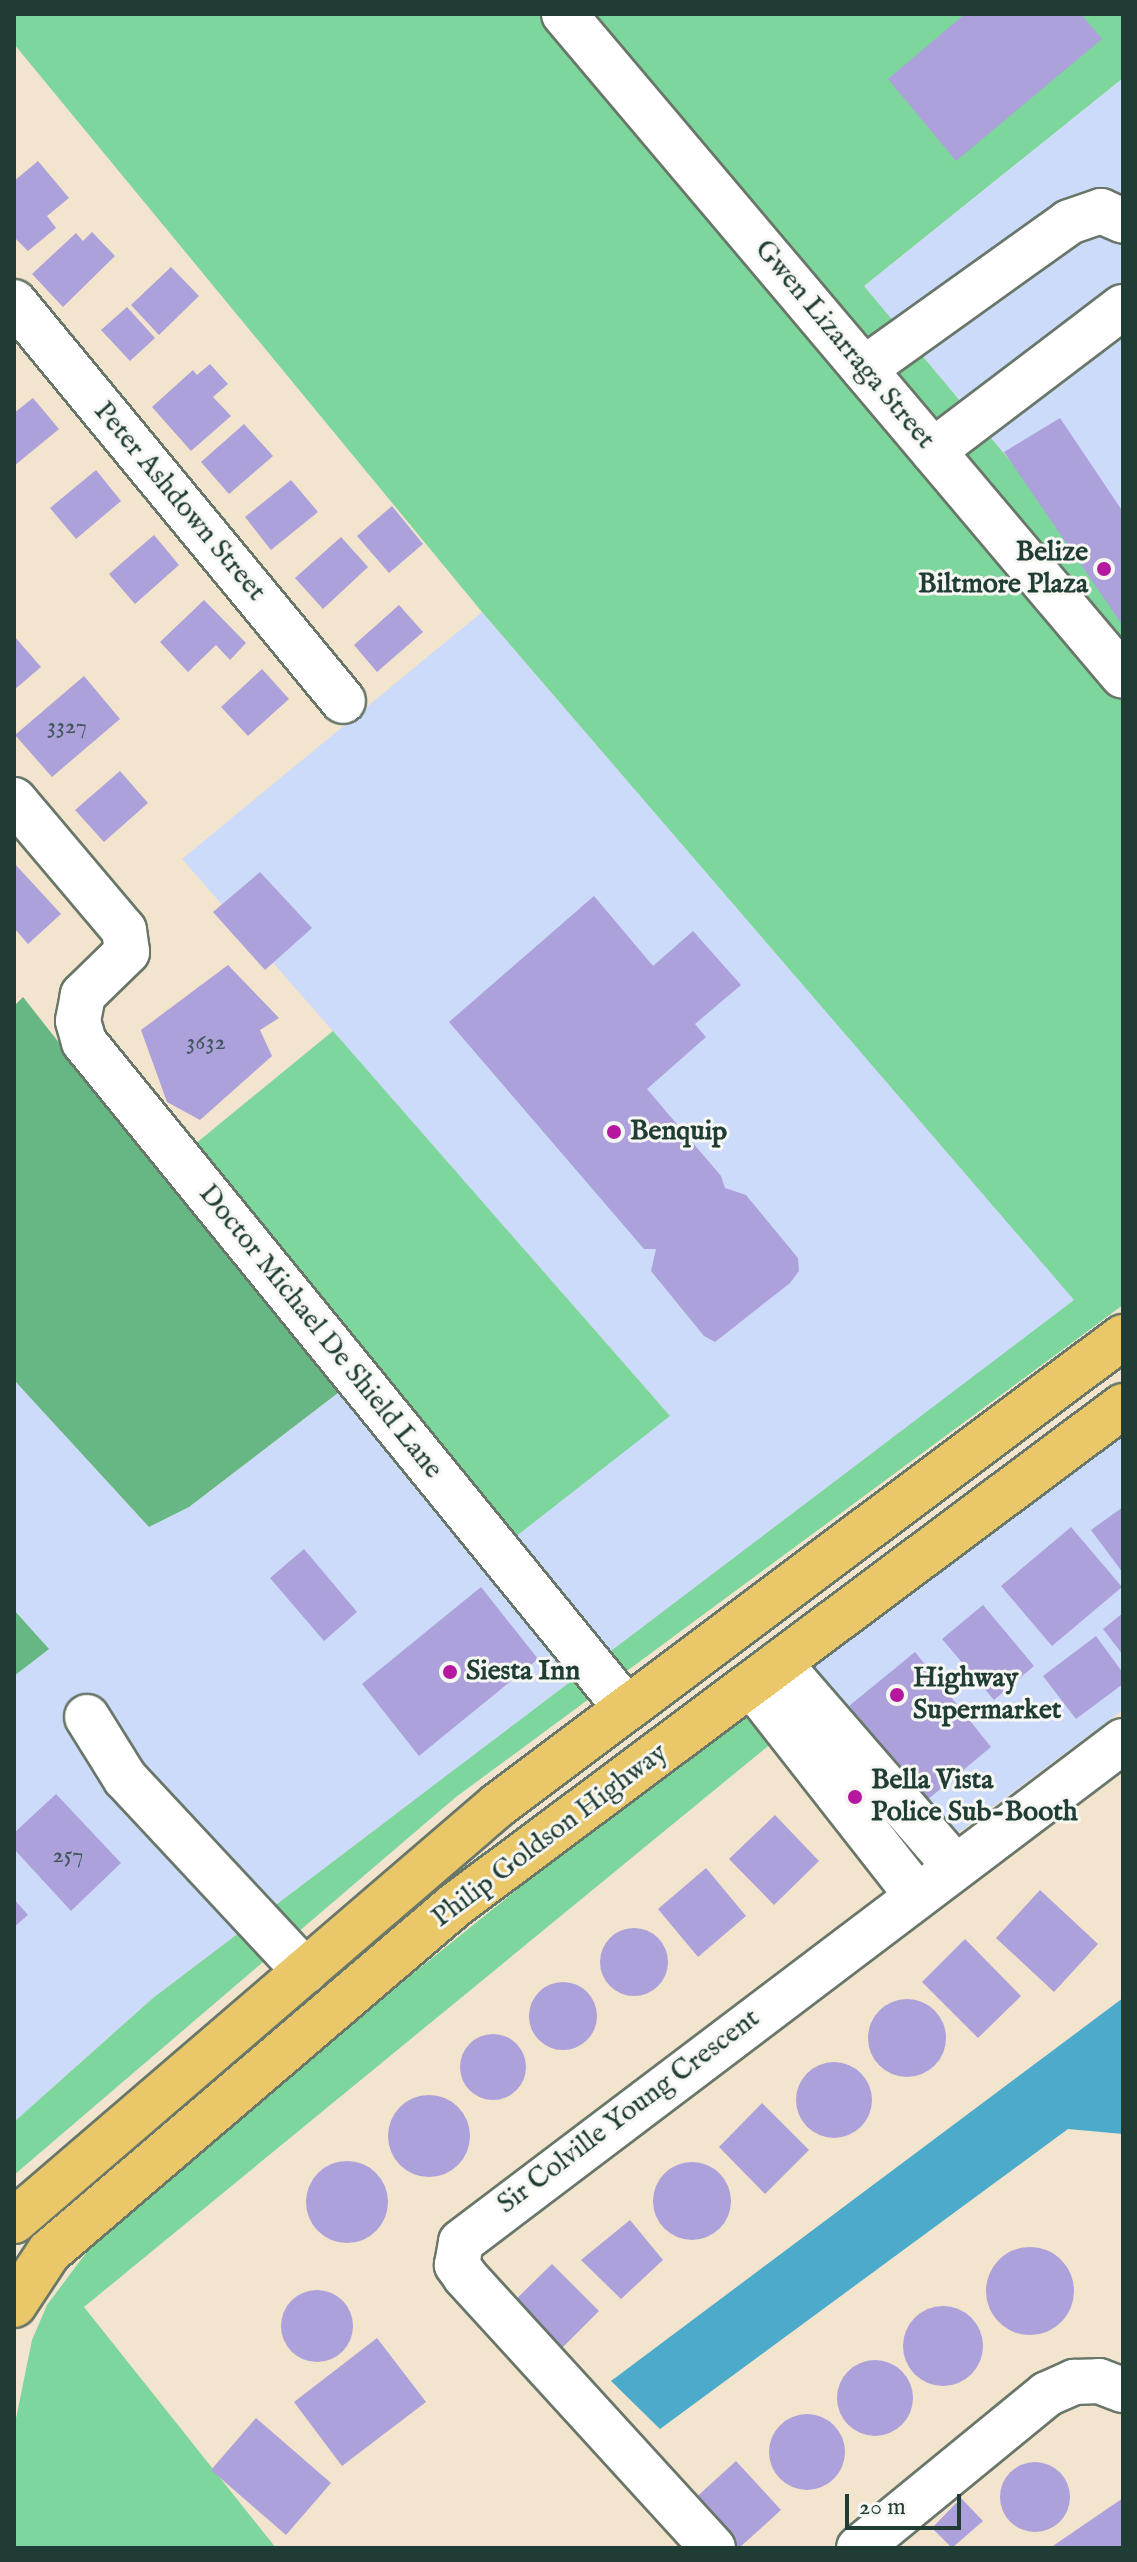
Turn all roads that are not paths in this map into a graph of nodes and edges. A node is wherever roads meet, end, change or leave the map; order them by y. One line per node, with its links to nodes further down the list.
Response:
1 (564, 14): 5 (street, Gwen Lizarraga Street)
2 (1123, 221): 5 (street)
3 (14, 302): 8 (street, Peter Ashdown Street)
4 (1123, 307): 6 (street)
5 (864, 369): 6 (street, Gwen Lizarraga Street)
6 (933, 451): 7 (street, Gwen Lizarraga Street)
7 (1123, 676)
8 (343, 701)
9 (14, 800): 13 (street, Doctor Michael De Shield Lane)
10 (1123, 1337): 13 (highway, Philip Goldson Highway)
11 (1123, 1406): 12 (highway, Philip Goldson Highway)
12 (766, 1674): 16 (street); 17 (street); 20 (highway, Philip Goldson Highway)
13 (626, 1708): 18 (highway, Philip Goldson Highway)
14 (87, 1717): 18 (street)
15 (1123, 1741): 16 (street, Sir Colville Young Crescent)
16 (955, 1866): 17 (street, Sir Colville Young Crescent)
17 (916, 1894): 22 (street, Sir Colville Young Crescent)
18 (305, 1971): 19 (highway, Philip Goldson Highway)
19 (14, 2221)
20 (14, 2305)
21 (1123, 2390): 23 (street)
22 (713, 2548)
23 (859, 2548)

